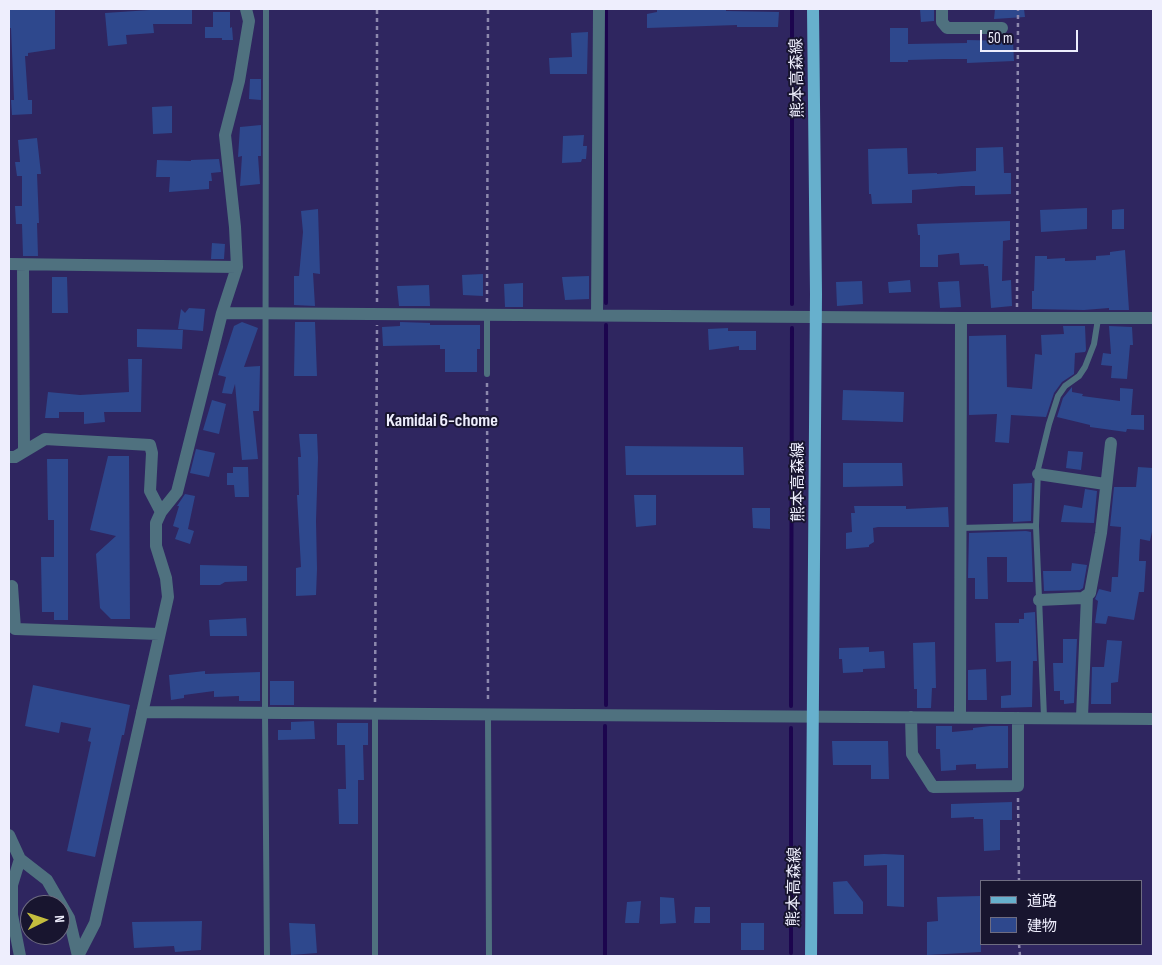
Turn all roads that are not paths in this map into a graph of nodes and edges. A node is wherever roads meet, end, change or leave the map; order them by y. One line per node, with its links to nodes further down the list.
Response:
1 (246, 9): 9 (street)
2 (266, 9): 11 (lane)
3 (599, 9): 13 (street)
4 (813, 9): 14 (main road, 熊本高森線)
5 (942, 9): 6 (street)
6 (1002, 28)
7 (9, 264): 8 (street)
8 (23, 265): 9 (street); 20 (street)
9 (237, 267): 10 (street)
10 (222, 313): 11 (street); 24 (street)
11 (266, 313): 12 (street); 32 (lane)
12 (487, 314): 13 (street); 18 (lane)
13 (597, 315): 14 (street)
14 (816, 316): 15 (street); 35 (main road, 熊本高森線)
15 (961, 318): 17 (street); 26 (street)
16 (1153, 318): 17 (street)
17 (1098, 319): 22 (lane)
18 (487, 374)
19 (1111, 444): 23 (street)
20 (24, 450): 21 (street); 24 (street)
21 (9, 457)
22 (1038, 474): 23 (street); 25 (lane)
23 (1105, 484): 28 (street)
24 (160, 512): 30 (street)
25 (1036, 526): 26 (lane); 29 (lane)
26 (960, 528): 37 (street)
27 (9, 587): 30 (street)
28 (1087, 596): 29 (street); 40 (street)
29 (1039, 600): 38 (lane)
30 (159, 634): 31 (street)
31 (142, 712): 32 (street); 47 (street)
32 (265, 713): 33 (street); 48 (lane)
33 (375, 714): 34 (street); 49 (lane)
34 (488, 715): 35 (street); 50 (lane)
35 (813, 717): 36 (street); 51 (main road, 熊本高森線)
36 (911, 717): 37 (street); 39 (street)
37 (960, 717): 39 (street)
38 (1044, 717): 39 (street); 40 (street)
39 (1018, 718)
40 (1082, 718): 41 (street)
41 (1153, 719)
42 (9, 835): 43 (street)
43 (20, 859): 45 (street); 47 (street)
44 (9, 923): 45 (street)
45 (17, 942): 46 (street)
46 (20, 956)
47 (78, 956)
48 (268, 956)
49 (374, 956)
50 (489, 956)
51 (811, 956)

